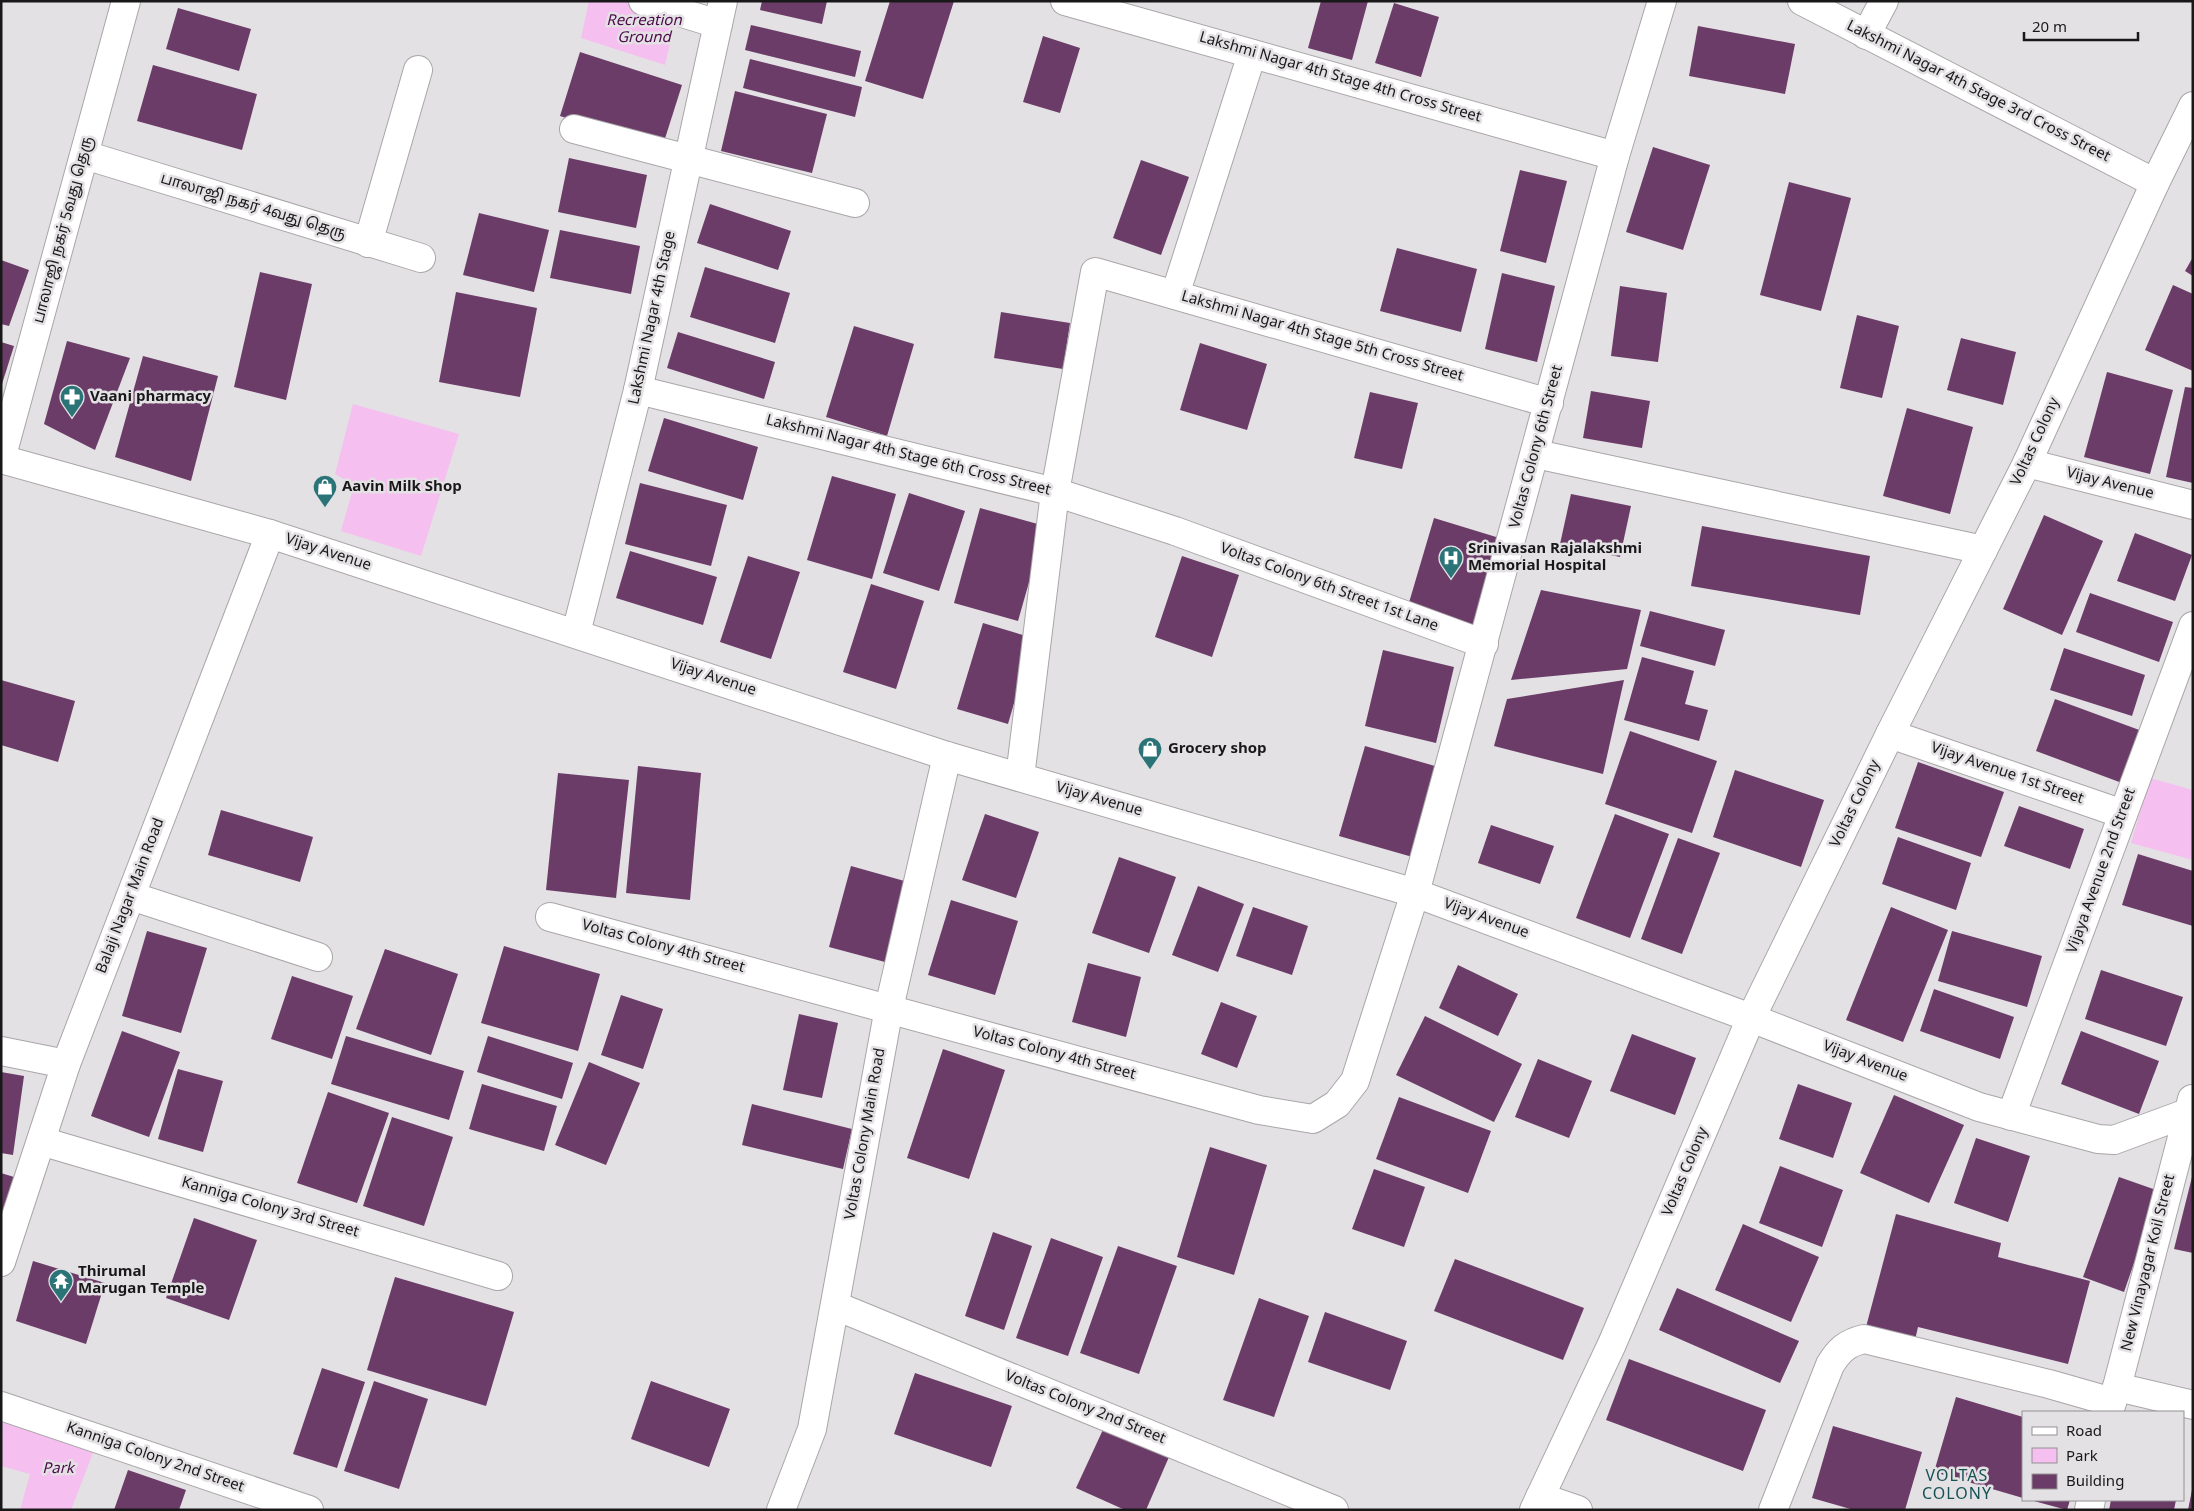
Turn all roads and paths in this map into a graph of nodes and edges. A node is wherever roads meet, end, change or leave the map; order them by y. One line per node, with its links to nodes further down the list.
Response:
1 (126, 1): 13 (street, பாலாஜி நகர் 5வது தெரு)
2 (643, 1): 7 (street)
3 (1066, 1): 9 (street, Lakshmi Nagar 4th Stage 4th Cross Street)
4 (1662, 1): 14 (street, Voltas Colony 6th Street)
5 (1802, 1): 8 (street, Lakshmi Nagar 4th Stage 3rd Cross Street)
6 (1884, 1): 8 (street)
7 (720, 13): 15 (street, Lakshmi Nagar 4th Stage)
8 (1866, 35): 16 (street, Lakshmi Nagar 4th Stage 3rd Cross Street)
9 (1252, 54): 14 (street, Lakshmi Nagar 4th Stage 4th Cross Street); 20 (street)
10 (418, 70): 18 (street)
11 (2193, 106): 16 (street, Voltas Colony)
12 (574, 128): 15 (street)
13 (85, 155): 18 (street, பாலாஜி நகர் 4வது தெரு); 24 (street, பாலாஜி நகர் 5வது தெரு)
14 (1615, 156): 22 (street, Voltas Colony 6th Street)
15 (688, 159): 17 (street); 21 (street, Lakshmi Nagar 4th Stage)
16 (2155, 183): 25 (street, Voltas Colony)
17 (855, 203)
18 (368, 243): 19 (street, பாலாஜி நகர் 4வது தெரு)
19 (421, 258)
20 (1175, 295): 22 (street, Lakshmi Nagar 4th Stage 5th Cross Street); 26 (street, Lakshmi Nagar 4th Stage 5th Cross Street)
21 (638, 390): 26 (street, Lakshmi Nagar 4th Stage 6th Cross Street); 32 (street, Lakshmi Nagar 4th Stage)
22 (1549, 403): 23 (street, Voltas Colony 6th Street)
23 (1536, 454): 30 (street); 33 (street, Voltas Colony 6th Street)
24 (1, 459): 29 (street, Vijay Avenue)
25 (2027, 463): 27 (street, Vijay Avenue); 30 (street, Voltas Colony)
26 (1055, 492): 28 (street, Lakshmi Nagar 4th Stage 6th Cross Street); 36 (street)
27 (2193, 505)
28 (1175, 531): 33 (street, Voltas Colony 6th Street 1st Lane)
29 (270, 534): 32 (street, Vijay Avenue); 39 (street, Balaji Nagar Main Road)
30 (1983, 550): 34 (street, Voltas Colony)
31 (2193, 626): 37 (street, Vijaya Avenue 2nd Street)
32 (576, 633): 35 (street, Vijay Avenue)
33 (1484, 644): 38 (street, Voltas Colony 6th Street)
34 (1890, 734): 37 (street, Vijay Avenue 1st Street); 43 (street, Voltas Colony)
35 (947, 756): 36 (street, Vijay Avenue); 42 (street, Voltas Colony Main Road)
36 (1020, 777): 38 (street, Vijay Avenue)
37 (2123, 814): 47 (street, Vijaya Avenue 2nd Street)
38 (1415, 893): 42 (street, Voltas Colony 4th Street); 43 (street, Vijay Avenue)
39 (131, 896): 41 (street); 45 (street, Balaji Nagar Main Road)
40 (550, 917): 42 (street, Voltas Colony 4th Street)
41 (318, 956)
42 (889, 1008): 51 (street, Voltas Colony Main Road)
43 (1751, 1018): 47 (street, Vijay Avenue); 55 (street, Voltas Colony)
44 (1, 1051): 45 (street)
45 (66, 1064): 48 (street, Balaji Nagar Main Road)
46 (2191, 1107): 47 (street, Vijay Avenue); 52 (street, New Vinayagar Koil Street)
47 (2011, 1116)
48 (41, 1141): 49 (street, Balaji Nagar Main Road); 50 (street, Kanniga Colony 3rd Street)
49 (1, 1262)
50 (498, 1276)
51 (836, 1306): 57 (street, Voltas Colony Main Road); 58 (street, Voltas Colony 2nd Street)
52 (2113, 1400): 53 (street); 60 (street)
53 (2193, 1405)
54 (1, 1406): 56 (street, Kanniga Colony 2nd Street)
55 (1537, 1503): 59 (street)
56 (309, 1510)
57 (781, 1510)
58 (1334, 1510)
59 (1578, 1510)
60 (1772, 1510)

